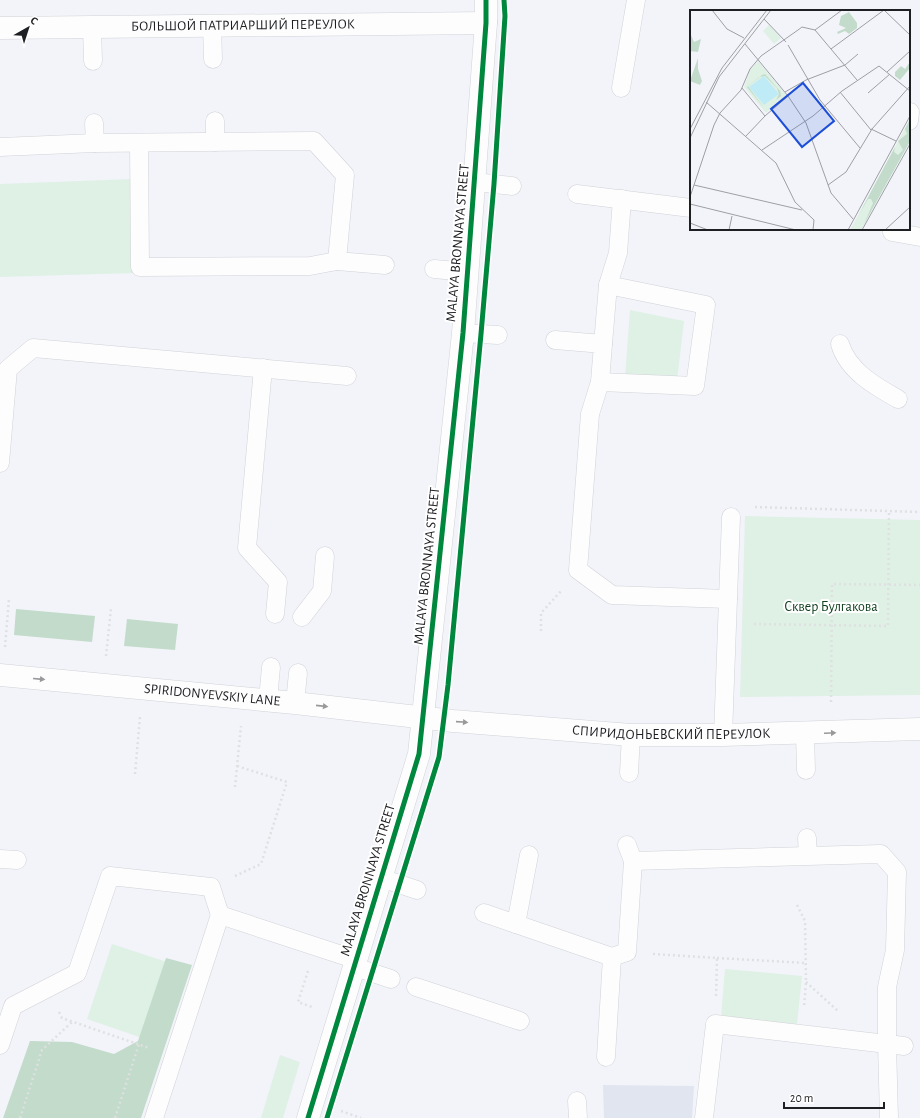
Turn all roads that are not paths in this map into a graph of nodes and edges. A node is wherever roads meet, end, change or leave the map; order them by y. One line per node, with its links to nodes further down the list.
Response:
1 (486, 0): 3 (street, MALAYA BRONNAYA STREET)
2 (636, 0): 9 (lane)
3 (486, 23): 4 (street, БОЛЬШОЙ ПАТРИАРШИЙ ПЕРЕУЛОК); 16 (street, MALAYA BRONNAYA STREET)
4 (212, 25): 5 (street, БОЛЬШОЙ ПАТРИАРШИЙ ПЕРЕУЛОК); 7 (lane)
5 (92, 27): 6 (street, БОЛЬШОЙ ПАТРИАРШИЙ ПЕРЕУЛОК); 8 (lane)
6 (0, 28)
7 (213, 59)
8 (93, 61)
9 (621, 88)
10 (214, 121): 12 (lane)
11 (94, 123): 13 (lane)
12 (215, 142): 14 (lane); 23 (lane)
13 (95, 143): 14 (lane); 15 (lane)
14 (139, 143): 23 (lane)
15 (0, 147)
16 (475, 182): 17 (lane); 26 (street, MALAYA BRONNAYA STREET)
17 (512, 186)
18 (577, 194): 19 (lane)
19 (622, 199): 20 (lane); 27 (lane)
20 (690, 208)
21 (893, 230): 22 (lane)
22 (920, 237)
23 (337, 261): 24 (lane)
24 (385, 265)
25 (434, 269): 26 (lane)
26 (468, 272): 28 (street, MALAYA BRONNAYA STREET)
27 (608, 285): 31 (lane); 35 (lane)
28 (463, 333): 29 (lane); 48 (street, MALAYA BRONNAYA STREET)
29 (498, 335)
30 (555, 340): 31 (lane)
31 (603, 344): 35 (lane)
32 (840, 344): 36 (lane)
33 (263, 368): 34 (lane); 37 (lane); 41 (lane)
34 (347, 376)
35 (600, 382): 40 (lane)
36 (898, 399)
37 (0, 463)
38 (731, 517): 40 (lane)
39 (325, 556): 42 (lane)
40 (728, 599): 52 (lane)
41 (275, 614)
42 (302, 617)
43 (271, 667): 46 (lane)
44 (298, 673): 47 (lane)
45 (0, 675): 46 (street, SPIRIDONYEVSKIY LANE, one-way to 46)
46 (268, 700): 47 (street, SPIRIDONYEVSKIY LANE)
47 (295, 703): 48 (street, SPIRIDONYEVSKIY LANE, one-way to 48)
48 (424, 717): 51 (street, СПИРИДОНЬЕВСКИЙ ПЕРЕУЛОК, one-way to 51); 56 (street, MALAYA BRONNAYA STREET)
49 (920, 729): 50 (street, СПИРИДОНЬЕВСКИЙ ПЕРЕУЛОК, one-way to 49)
50 (805, 734): 52 (street, СПИРИДОНЬЕВСКИЙ ПЕРЕУЛОК); 53 (lane)
51 (631, 735): 52 (street, СПИРИДОНЬЕВСКИЙ ПЕРЕУЛОК); 54 (lane)
52 (723, 735)
53 (806, 770)
54 (629, 773)
55 (529, 855): 60 (lane)
56 (382, 878): 57 (lane); 62 (street, MALAYA BRONNAYA STREET)
57 (417, 890)
58 (484, 913): 60 (lane)
59 (220, 915): 62 (lane); 66 (lane); 69 (lane)
60 (516, 924): 61 (lane)
61 (620, 954): 67 (lane); 68 (lane)
62 (356, 964): 63 (lane); 70 (street, MALAYA BRONNAYA STREET)
63 (391, 979)
64 (416, 987): 65 (lane)
65 (520, 1021)
66 (0, 1045)
67 (896, 1045): 71 (lane); 72 (lane)
68 (606, 1057)
69 (154, 1118)
70 (308, 1118)
71 (704, 1118)
72 (889, 1118)

